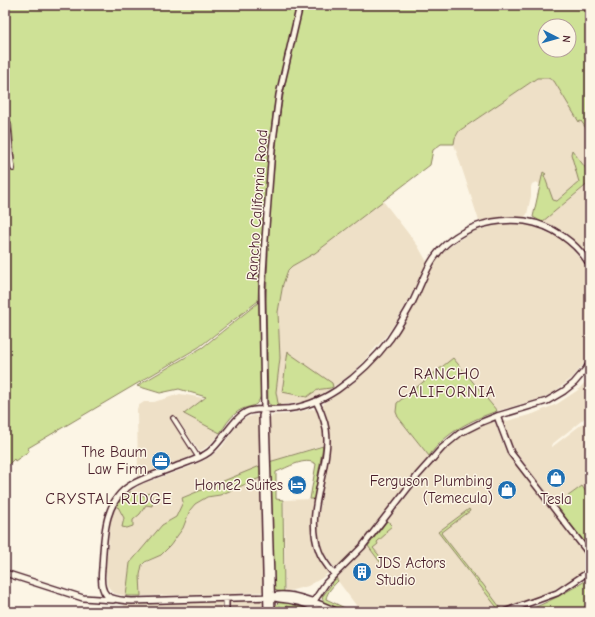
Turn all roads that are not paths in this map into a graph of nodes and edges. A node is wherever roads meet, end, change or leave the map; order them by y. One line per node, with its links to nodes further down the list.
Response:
1 (300, 5): 7 (street, Rancho California Road)
2 (5, 112): 3 (street)
3 (12, 169)
4 (590, 265): 6 (street)
5 (590, 362): 8 (street)
6 (316, 401): 7 (street); 14 (street)
7 (264, 409): 10 (street); 15 (street, Rancho California Road)
8 (497, 416): 11 (street); 14 (street)
9 (174, 418): 10 (street)
10 (198, 457): 17 (street)
11 (590, 555)
12 (590, 571): 24 (street)
13 (5, 574): 17 (street)
14 (334, 574): 18 (street)
15 (269, 597): 16 (street); 18 (street); 20 (street, Rancho California Road); 21 (street, Rancho California Road); 22 (street)
16 (226, 598): 17 (street); 19 (street)
17 (116, 600)
18 (314, 602): 23 (street)
19 (226, 612)
20 (267, 612)
21 (272, 612)
22 (324, 612)
23 (338, 612)
24 (504, 612)

